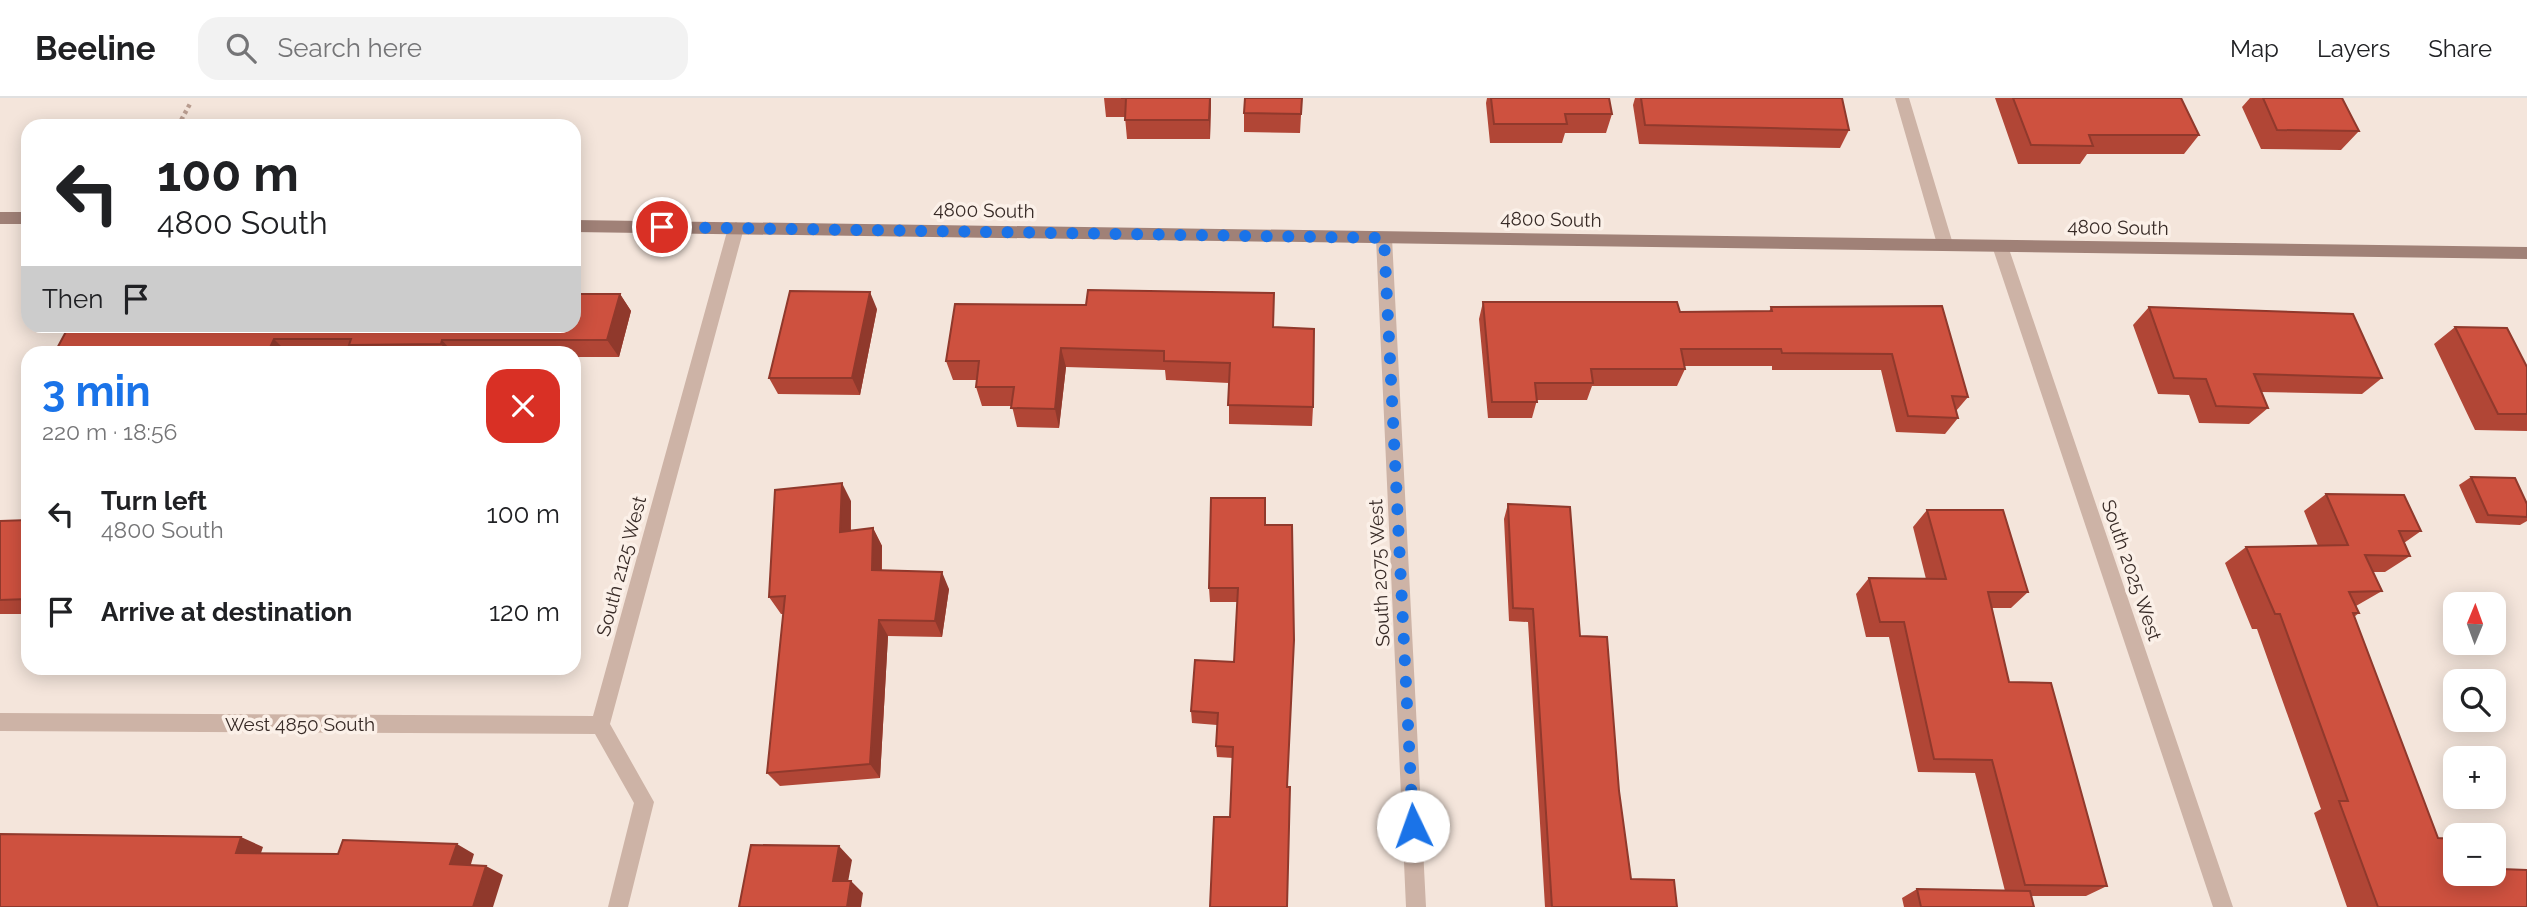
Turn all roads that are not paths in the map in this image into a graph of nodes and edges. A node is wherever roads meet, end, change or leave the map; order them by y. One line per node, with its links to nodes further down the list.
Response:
1 (1902, 98): 7 (street)
2 (0, 218): 3 (main road)
3 (21, 218)
4 (581, 226): 5 (main road, 4800 South)
5 (736, 228): 6 (main road, 4800 South); 11 (street, South 2125 West)
6 (1384, 238): 7 (main road, 4800 South); 13 (street, South 2075 West)
7 (1945, 244): 8 (main road, 4800 South)
8 (2000, 246): 9 (main road, 4800 South); 14 (street, South 2025 West)
9 (2527, 253)
10 (0, 722): 11 (street, West 4850 South)
11 (600, 725): 12 (street)
12 (618, 907)
13 (1416, 907)
14 (2223, 907)

